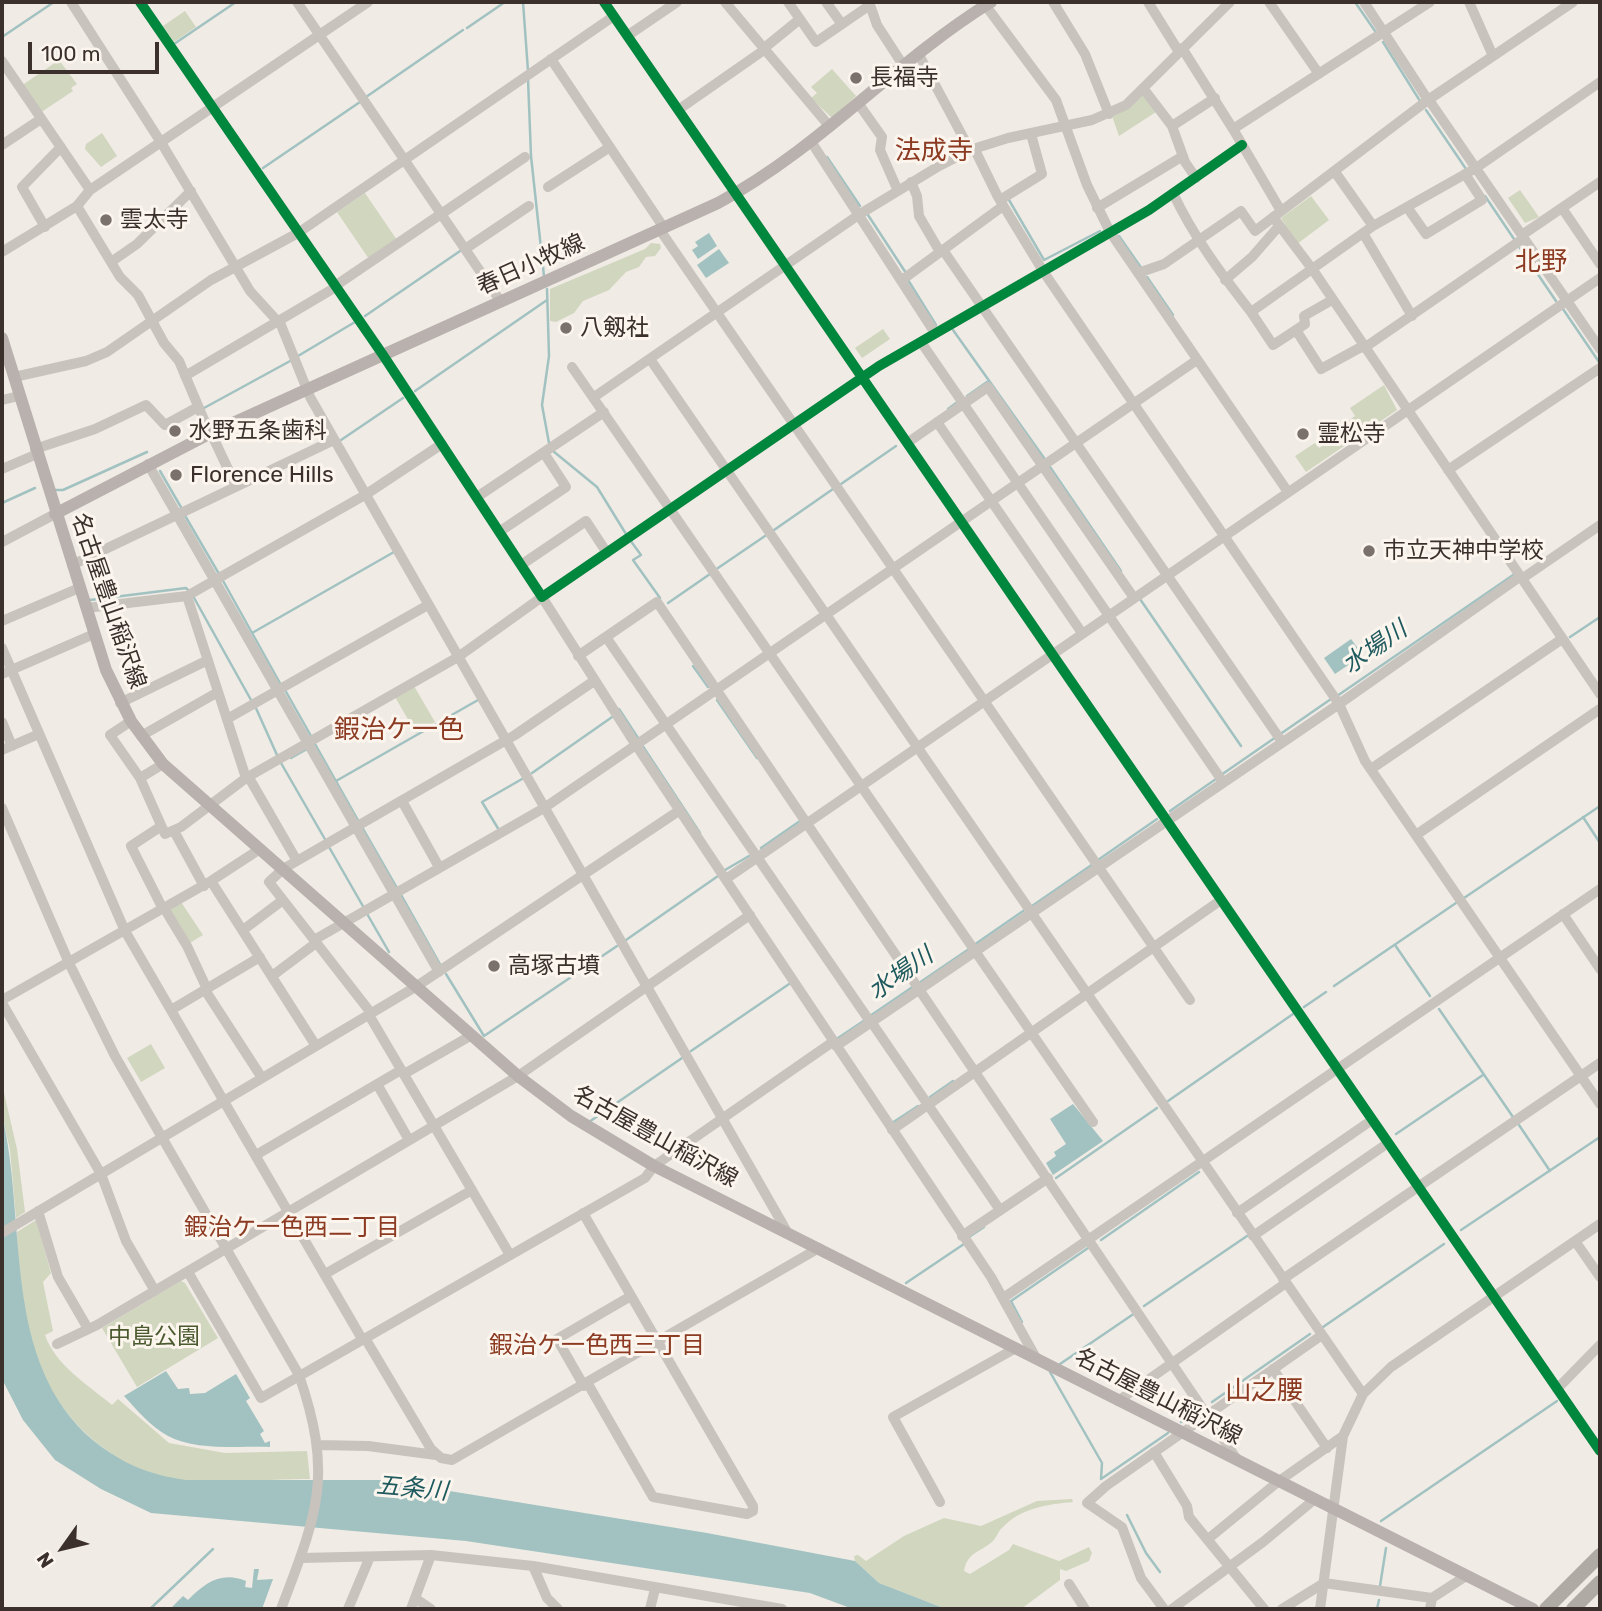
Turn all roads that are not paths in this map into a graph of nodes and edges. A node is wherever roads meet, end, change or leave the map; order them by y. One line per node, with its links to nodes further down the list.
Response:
1 (71, 2): 49 (street)
2 (140, 2): 39 (street)
3 (296, 2): 24 (street)
4 (368, 2): 24 (street)
5 (604, 2): 20 (street)
6 (677, 2): 25 (street)
7 (725, 2): 26 (street)
8 (788, 2): 21 (street)
9 (826, 2): 22 (street)
10 (1053, 2): 41 (street)
11 (1148, 2): 27 (street)
12 (1230, 2): 27 (street)
13 (1269, 2): 33 (street)
14 (1364, 2): 23 (street)
15 (1430, 2): 23 (street)
16 (1469, 2): 29 (street)
17 (1573, 2): 29 (street)
18 (869, 3): 22 (street); 32 (street)
19 (986, 3): 28 (main road, 春日小牧線); 45 (street)
20 (614, 16): 25 (street); 30 (street)
21 (800, 19): 22 (street); 26 (street)
22 (841, 23)
23 (1385, 32): 33 (street); 37 (street)
24 (319, 35): 39 (street); 57 (street)
25 (627, 36): 40 (street)
26 (763, 50): 40 (street); 44 (street)
27 (1181, 50): 35 (street); 36 (street)
28 (918, 53): 32 (main road, 春日小牧線); 54 (street)
29 (1493, 56): 37 (street)
30 (551, 59): 53 (street); 57 (street)
31 (2, 61): 42 (street)
32 (903, 65): 38 (main road, 春日小牧線)
33 (1319, 74): 46 (street)
34 (1600, 82): 58 (street)
35 (1143, 88): 41 (street); 43 (street)
36 (1215, 98): 43 (street); 46 (street)
37 (1429, 100): 58 (street); 59 (street)
38 (858, 103): 44 (main road, 春日小牧線); 67 (street)
39 (212, 109): 49 (street); 83 (street)
40 (678, 110): 69 (street)
41 (1109, 114): 45 (street)
42 (41, 119): 50 (street); 52 (street)
43 (1172, 126): 55 (street)
44 (830, 127): 48 (main road, 春日小牧線)
45 (1065, 127): 47 (street); 74 (street)
46 (1233, 128): 51 (street)
47 (1031, 134): 54 (street); 70 (street)
48 (812, 143): 69 (main road, 春日小牧線); 77 (street)
49 (162, 144): 65 (street); 66 (street)
50 (2, 145)
51 (1242, 145): 61 (street); 78 (street)
52 (61, 147): 65 (street); 80 (street)
53 (610, 147): 64 (street); 81 (street)
54 (973, 150): 62 (street); 70 (street)
55 (1183, 156): 61 (street); 74 (street)
56 (525, 157): 76 (street)
57 (404, 160): 76 (street); 83 (street)
58 (1476, 168): 60 (street); 85 (street)
59 (1335, 172): 78 (street); 79 (street)
60 (1465, 174): 73 (street); 73 (street)
61 (1196, 178): 68 (street)
62 (911, 182): 67 (street); 88 (street)
63 (1600, 182): 75 (street)
64 (548, 187)
65 (90, 190): 71 (street)
66 (191, 191): 90 (street); 93 (street)
67 (898, 191): 77 (street)
68 (1173, 193): 82 (street); 86 (street)
69 (736, 194): 81 (main road, 春日小牧線); 92 (street)
70 (1001, 203): 88 (street); 95 (street)
71 (77, 206): 80 (street); 90 (street)
72 (529, 206): 87 (street)
73 (1408, 207): 79 (street)
74 (1097, 208): 82 (street)
75 (1562, 208): 85 (street); 91 (street)
76 (441, 214): 87 (street); 100 (street)
77 (860, 214): 92 (street); 99 (street)
78 (1278, 218): 86 (street); 94 (street); 98 (street)
79 (1373, 226): 84 (street)
80 (45, 227): 89 (street)
81 (662, 229): 103 (main road, 春日小牧線); 105 (street)
82 (1110, 232): 95 (street); 96 (street)
83 (298, 233): 93 (street); 100 (street)
84 (1363, 233): 94 (street); 107 (street)
85 (1523, 236): 102 (street); 107 (street)
86 (1198, 239): 96 (street); 98 (street)
87 (465, 249): 103 (street)
88 (941, 251): 99 (street); 104 (street)
89 (2, 252)
90 (111, 262): 108 (street)
91 (1600, 264)
92 (785, 265): 105 (street); 123 (street)
93 (235, 267): 108 (street); 109 (street)
94 (1312, 270): 101 (street); 106 (street)
95 (1042, 271): 104 (street); 129 (street)
96 (1138, 273): 118 (street)
97 (1600, 278): 102 (street)
98 (1225, 279): 106 (street)
99 (902, 280): 111 (street)
100 (335, 287): 109 (street); 116 (street)
101 (1332, 300): 110 (street); 114 (street)
102 (1567, 300): 115 (street); 131 (street)
103 (501, 302): 116 (main road, 春日小牧線)
104 (982, 307): 111 (street); 137 (street)
105 (717, 312): 117 (street); 134 (street)
106 (1251, 312): 110 (street)
107 (1412, 316): 114 (street)
108 (150, 320): 121 (street); 122 (street)
109 (277, 321): 121 (street); 124 (street)
110 (1296, 330): 114 (street)
111 (935, 333): 113 (street)
112 (2, 338): 122 (main road, 名古屋豊山稲沢線)
113 (921, 342): 123 (street); 128 (street)
114 (1364, 347): 131 (street)
115 (1600, 349)
116 (383, 355): 124 (main road, 春日小牧線); 139 (street)
117 (650, 359): 126 (street); 146 (street)
118 (1197, 360): 129 (street); 149 (street)
119 (572, 367): 126 (street)
120 (1600, 368): 145 (street)
121 (185, 376): 130 (street)
122 (14, 377): 125 (main road, 名古屋豊山稲沢線)
123 (862, 378): 134 (street); 138 (street)
124 (307, 389): 135 (main road, 春日小牧線); 136 (street)
125 (19, 396): 127 (street); 140 (main road, 名古屋豊山稲沢線)
126 (594, 397): 132 (street)
127 (2, 400)
128 (964, 404): 133 (street); 143 (street); 147 (street)
129 (1133, 404): 137 (street); 159 (street)
130 (198, 407): 135 (street); 140 (street)
131 (1407, 411): 145 (street); 149 (street)
132 (604, 412): 141 (street); 153 (street)
133 (937, 422): 138 (street); 152 (street)
134 (794, 425): 146 (street); 164 (street)
135 (210, 433): 142 (main road, 春日小牧線); 148 (street)
136 (334, 439): 148 (street); 150 (street)
137 (1077, 442): 143 (street); 166 (street)
138 (907, 443): 156 (street)
139 (442, 444): 150 (street); 151 (street)
140 (36, 452): 144 (street); 154 (main road, 名古屋豊山稲沢線)
141 (544, 453): 151 (street); 158 (street)
142 (148, 464): 154 (main road, 春日小牧線); 155 (street)
143 (1043, 465): 147 (street); 171 (street)
144 (2, 469)
145 (1448, 470): 165 (street)
146 (726, 471): 153 (street); 174 (street)
147 (1017, 482): 152 (street); 175 (street)
148 (236, 486): 155 (street)
149 (1288, 492): 159 (street)
150 (365, 495): 167 (street); 172 (street)
151 (477, 497): 158 (street)
152 (991, 500): 156 (street); 177 (street)
153 (671, 509): 161 (street); 182 (street)
154 (55, 514): 160 (street); 162 (main road, 名古屋豊山稲沢線)
155 (177, 514): 162 (street); 167 (street)
156 (961, 521): 164 (street); 183 (street)
157 (1600, 525): 165 (street)
158 (499, 532): 163 (street)
159 (1224, 537): 166 (street); 193 (street)
160 (2, 542)
161 (607, 552): 163 (street); 170 (street)
162 (72, 565): 168 (main road, 名古屋豊山稲沢線)
163 (521, 565): 170 (street)
164 (893, 568): 174 (street); 194 (street)
165 (1520, 574): 180 (street); 193 (street)
166 (1168, 575): 171 (street); 203 (street)
167 (215, 580): 169 (street); 190 (street)
168 (79, 588): 173 (main road, 名古屋豊山稲沢線); 176 (street)
169 (187, 596): 173 (street); 186 (street)
170 (542, 597): 184 (street); 185 (street)
171 (1134, 598): 175 (street)
172 (428, 605): 185 (street); 190 (street)
173 (86, 608): 178 (main road, 名古屋豊山稲沢線)
174 (825, 614): 182 (street); 208 (street)
175 (1109, 615): 177 (street); 213 (street)
176 (2, 621)
177 (1082, 633): 183 (street)
178 (94, 634): 187 (street); 195 (main road, 名古屋豊山稲沢線)
179 (606, 637): 184 (street); 189 (street); 200 (street)
180 (1562, 639): 192 (street); 210 (street)
181 (2, 648): 187 (street)
182 (770, 652): 189 (street); 214 (street)
183 (1052, 654): 194 (street); 220 (street)
184 (578, 656): 188 (street)
185 (458, 657): 204 (street); 205 (street)
186 (208, 660): 191 (street); 195 (street)
187 (6, 672): 201 (street)
188 (594, 681): 204 (street); 206 (street)
189 (716, 689): 200 (street); 221 (street)
190 (278, 690): 197 (street); 205 (street)
191 (218, 692): 197 (street); 202 (street)
192 (1600, 694)
193 (1335, 699): 210 (street); 213 (street)
194 (985, 701): 208 (street); 229 (street)
195 (120, 703): 198 (main road, 名古屋豊山稲沢線)
196 (1600, 709): 225 (street)
197 (227, 719): 211 (street)
198 (131, 721): 202 (main road, 名古屋豊山稲沢線); 212 (street)
199 (2, 722): 207 (street)
200 (666, 724): 206 (street); 227 (street)
201 (39, 734): 207 (street); 245 (street)
202 (141, 736): 209 (main road, 名古屋豊山稲沢線)
203 (1278, 736)
204 (505, 741): 215 (street); 218 (street)
205 (308, 742): 211 (street); 223 (street)
206 (636, 745): 218 (street); 219 (street)
207 (7, 748)
208 (916, 748): 214 (street); 240 (street)
209 (163, 764): 212 (street); 216 (main road, 名古屋豊山稲沢線)
210 (1370, 769): 225 (street)
211 (247, 777): 216 (street); 228 (street)
212 (140, 778): 222 (street)
213 (1221, 779): 220 (street)
214 (862, 785): 221 (street); 248 (street)
215 (402, 800): 223 (street); 230 (street)
216 (209, 804): 224 (street); 226 (main road, 名古屋豊山稲沢線)
217 (2, 808): 251 (street)
218 (544, 808): 230 (street); 232 (street)
219 (680, 810): 232 (street); 233 (street)
220 (1167, 821): 229 (street); 238 (street)
221 (807, 823): 227 (street); 255 (street)
222 (160, 827): 224 (street); 239 (street)
223 (356, 827): 228 (street); 236 (street)
224 (173, 831): 234 (street)
225 (1416, 835): 250 (street)
226 (260, 849): 231 (main road, 名古屋豊山稲沢線); 234 (street)
227 (757, 858): 233 (street); 264 (street)
228 (297, 861): 231 (street)
229 (1096, 864): 240 (street); 247 (street)
230 (439, 867): 236 (street)
231 (283, 869): 237 (street); 243 (main road, 名古屋豊山稲沢線)
232 (582, 876): 253 (street); 257 (street)
233 (726, 879): 242 (street)
234 (207, 884): 239 (street); 244 (street)
235 (1600, 889): 241 (street)
236 (395, 893): 243 (street); 253 (street)
237 (283, 900): 244 (street); 246 (street)
238 (1221, 900): 247 (street); 270 (street)
239 (164, 909): 245 (street); 258 (street)
240 (1028, 910): 248 (street); 259 (street)
241 (1563, 914): 250 (street); 252 (street)
242 (750, 915): 257 (street); 267 (street)
243 (344, 922): 246 (street); 256 (main road, 名古屋豊山稲沢線)
244 (243, 930): 249 (street)
245 (125, 931): 251 (street); 262 (street)
246 (315, 942): 254 (street); 263 (street)
247 (1154, 947): 259 (street); 260 (street)
248 (973, 948): 255 (street); 265 (street)
249 (260, 957): 254 (street); 258 (street)
250 (1500, 957): 270 (street); 274 (street)
251 (69, 962): 261 (street); 285 (street)
252 (1600, 969)
253 (439, 972): 256 (street)
254 (272, 976): 268 (street)
255 (919, 985): 264 (street); 271 (street)
256 (417, 986): 263 (street); 266 (main road, 名古屋豊山稲沢線)
257 (646, 987): 273 (street); 280 (street)
258 (206, 990): 262 (street); 275 (street)
259 (1086, 994): 265 (street); 289 (street)
260 (1190, 1000)
261 (2, 1002): 291 (street)
262 (171, 1010): 277 (street)
263 (370, 1014): 268 (street); 272 (street)
264 (869, 1021): 267 (street); 278 (street)
265 (1031, 1033): 271 (street); 282 (street)
266 (471, 1035): 272 (street); 273 (main road, 名古屋豊山稲沢線)
267 (835, 1043): 280 (street); 284 (street)
268 (316, 1046): 275 (street)
269 (1600, 1063): 274 (street)
270 (1337, 1068): 281 (street); 289 (street)
271 (976, 1071): 278 (street); 292 (street)
272 (403, 1072): 276 (street); 283 (street)
273 (518, 1076): 283 (street); 290 (main road, 名古屋豊山稲沢線)
274 (1581, 1076): 279 (street); 293 (street)
275 (262, 1078): 277 (street)
276 (377, 1084): 286 (street); 288 (street)
277 (224, 1100): 285 (street); 288 (street)
278 (928, 1104): 284 (street); 295 (street)
279 (1600, 1104)
280 (722, 1119): 290 (street); 301 (street)
281 (1373, 1120): 287 (street); 299 (street)
282 (1093, 1122)
283 (433, 1124): 286 (street); 294 (street)
284 (892, 1129): 303 (street)
285 (161, 1137): 291 (street); 308 (street)
286 (410, 1140): 297 (street)
287 (1388, 1143): 293 (street); 304 (street)
288 (256, 1155): 297 (street)
289 (1202, 1161): 299 (street); 305 (street)
290 (654, 1166): 298 (street); 301 (main road, 名古屋豊山稲沢線)
291 (101, 1174): 296 (street); 314 (street)
292 (1048, 1178): 295 (street); 305 (street)
293 (1418, 1187): 313 (street); 316 (street)
294 (472, 1190): 309 (street); 311 (street)
295 (1000, 1210): 303 (street)
296 (38, 1211): 302 (street); 318 (street)
297 (289, 1212): 308 (street); 311 (street)
298 (583, 1213): 309 (street); 315 (street)
299 (1237, 1213): 304 (street)
300 (1600, 1224): 306 (street)
301 (786, 1230): 307 (main road, 名古屋豊山稲沢線)
302 (2, 1233)
303 (962, 1236): 317 (street)
304 (1253, 1236): 313 (street)
305 (1089, 1239): 317 (street); 326 (street)
306 (1576, 1241): 312 (street); 316 (street)
307 (819, 1248): 321 (street); 324 (main road, 名古屋豊山稲沢線)
308 (226, 1249): 310 (street); 328 (street)
309 (510, 1255): 320 (street)
310 (188, 1272): 314 (street); 328 (street)
311 (325, 1274): 320 (street)
312 (1600, 1277)
313 (1285, 1281): 319 (street); 326 (street)
314 (155, 1291): 318 (street)
315 (631, 1296): 321 (street); 329 (street)
316 (1494, 1297): 330 (street); 331 (street)
317 (1003, 1298): 325 (street)
318 (87, 1327): 322 (street)
319 (1322, 1335): 327 (street); 331 (street)
320 (364, 1339): 328 (street); 340 (street)
321 (659, 1343): 329 (street); 329 (street)
322 (57, 1344)
323 (1600, 1345): 330 (street)
324 (1016, 1348): 325 (main road, 名古屋豊山稲沢線); 344 (street)
325 (1036, 1358): 332 (main road, 名古屋豊山稲沢線)
326 (1173, 1360): 332 (street); 333 (street)
327 (1273, 1369): 333 (street); 337 (street)
328 (299, 1376): 336 (street)
329 (586, 1385): 340 (street)
330 (1557, 1389): 338 (street)
331 (1363, 1394): 335 (street)
332 (1118, 1401): 334 (main road, 名古屋豊山稲沢線)
333 (1209, 1414): 334 (street); 341 (street)
334 (1182, 1433): 339 (street); 341 (main road, 名古屋豊山稲沢線)
335 (1343, 1436): 337 (street); 345 (street)
336 (318, 1445): 340 (street); 350 (street)
337 (1327, 1448): 342 (street)
338 (1600, 1451)
339 (1154, 1452): 346 (street); 371 (street)
340 (436, 1455)
341 (1238, 1461): 342 (main road, 名古屋豊山稲沢線)
342 (1279, 1481): 343 (main road, 名古屋豊山稲沢線); 346 (street)
343 (1315, 1499): 345 (main road, 名古屋豊山稲沢線); 353 (street)
344 (940, 1502)
345 (1334, 1509): 355 (main road, 名古屋豊山稲沢線); 356 (street)
346 (1208, 1539): 353 (street)
347 (1600, 1546): 377 (highway)
348 (432, 1555): 351 (street); 354 (street); 360 (street)
349 (1600, 1555): 378 (highway, bridge)
350 (301, 1559): 351 (street); 363 (street)
351 (369, 1559): 364 (street)
352 (1600, 1563): 377 (highway)
353 (1231, 1565): 372 (street); 373 (street)
354 (533, 1566): 359 (street); 367 (street)
355 (1466, 1576): 361 (street); 377 (main road, 名古屋豊山稲沢線)
356 (1324, 1583): 361 (street); 374 (street); 375 (street)
357 (1069, 1584): 370 (street)
358 (1600, 1584): 379 (highway)
359 (655, 1589): 362 (street); 368 (street)
360 (415, 1598): 365 (street); 366 (street)
361 (1432, 1598): 376 (street)
362 (756, 1606): 369 (street)
363 (281, 1609)
364 (348, 1609)
365 (411, 1609)
366 (431, 1609)
367 (558, 1609)
368 (650, 1609)
369 (782, 1609)
370 (1085, 1609)
371 (1164, 1609)
372 (1172, 1609)
373 (1264, 1609)
374 (1282, 1609)
375 (1320, 1609)
376 (1430, 1609)
377 (1536, 1609)
378 (1546, 1609)
379 (1575, 1609)

